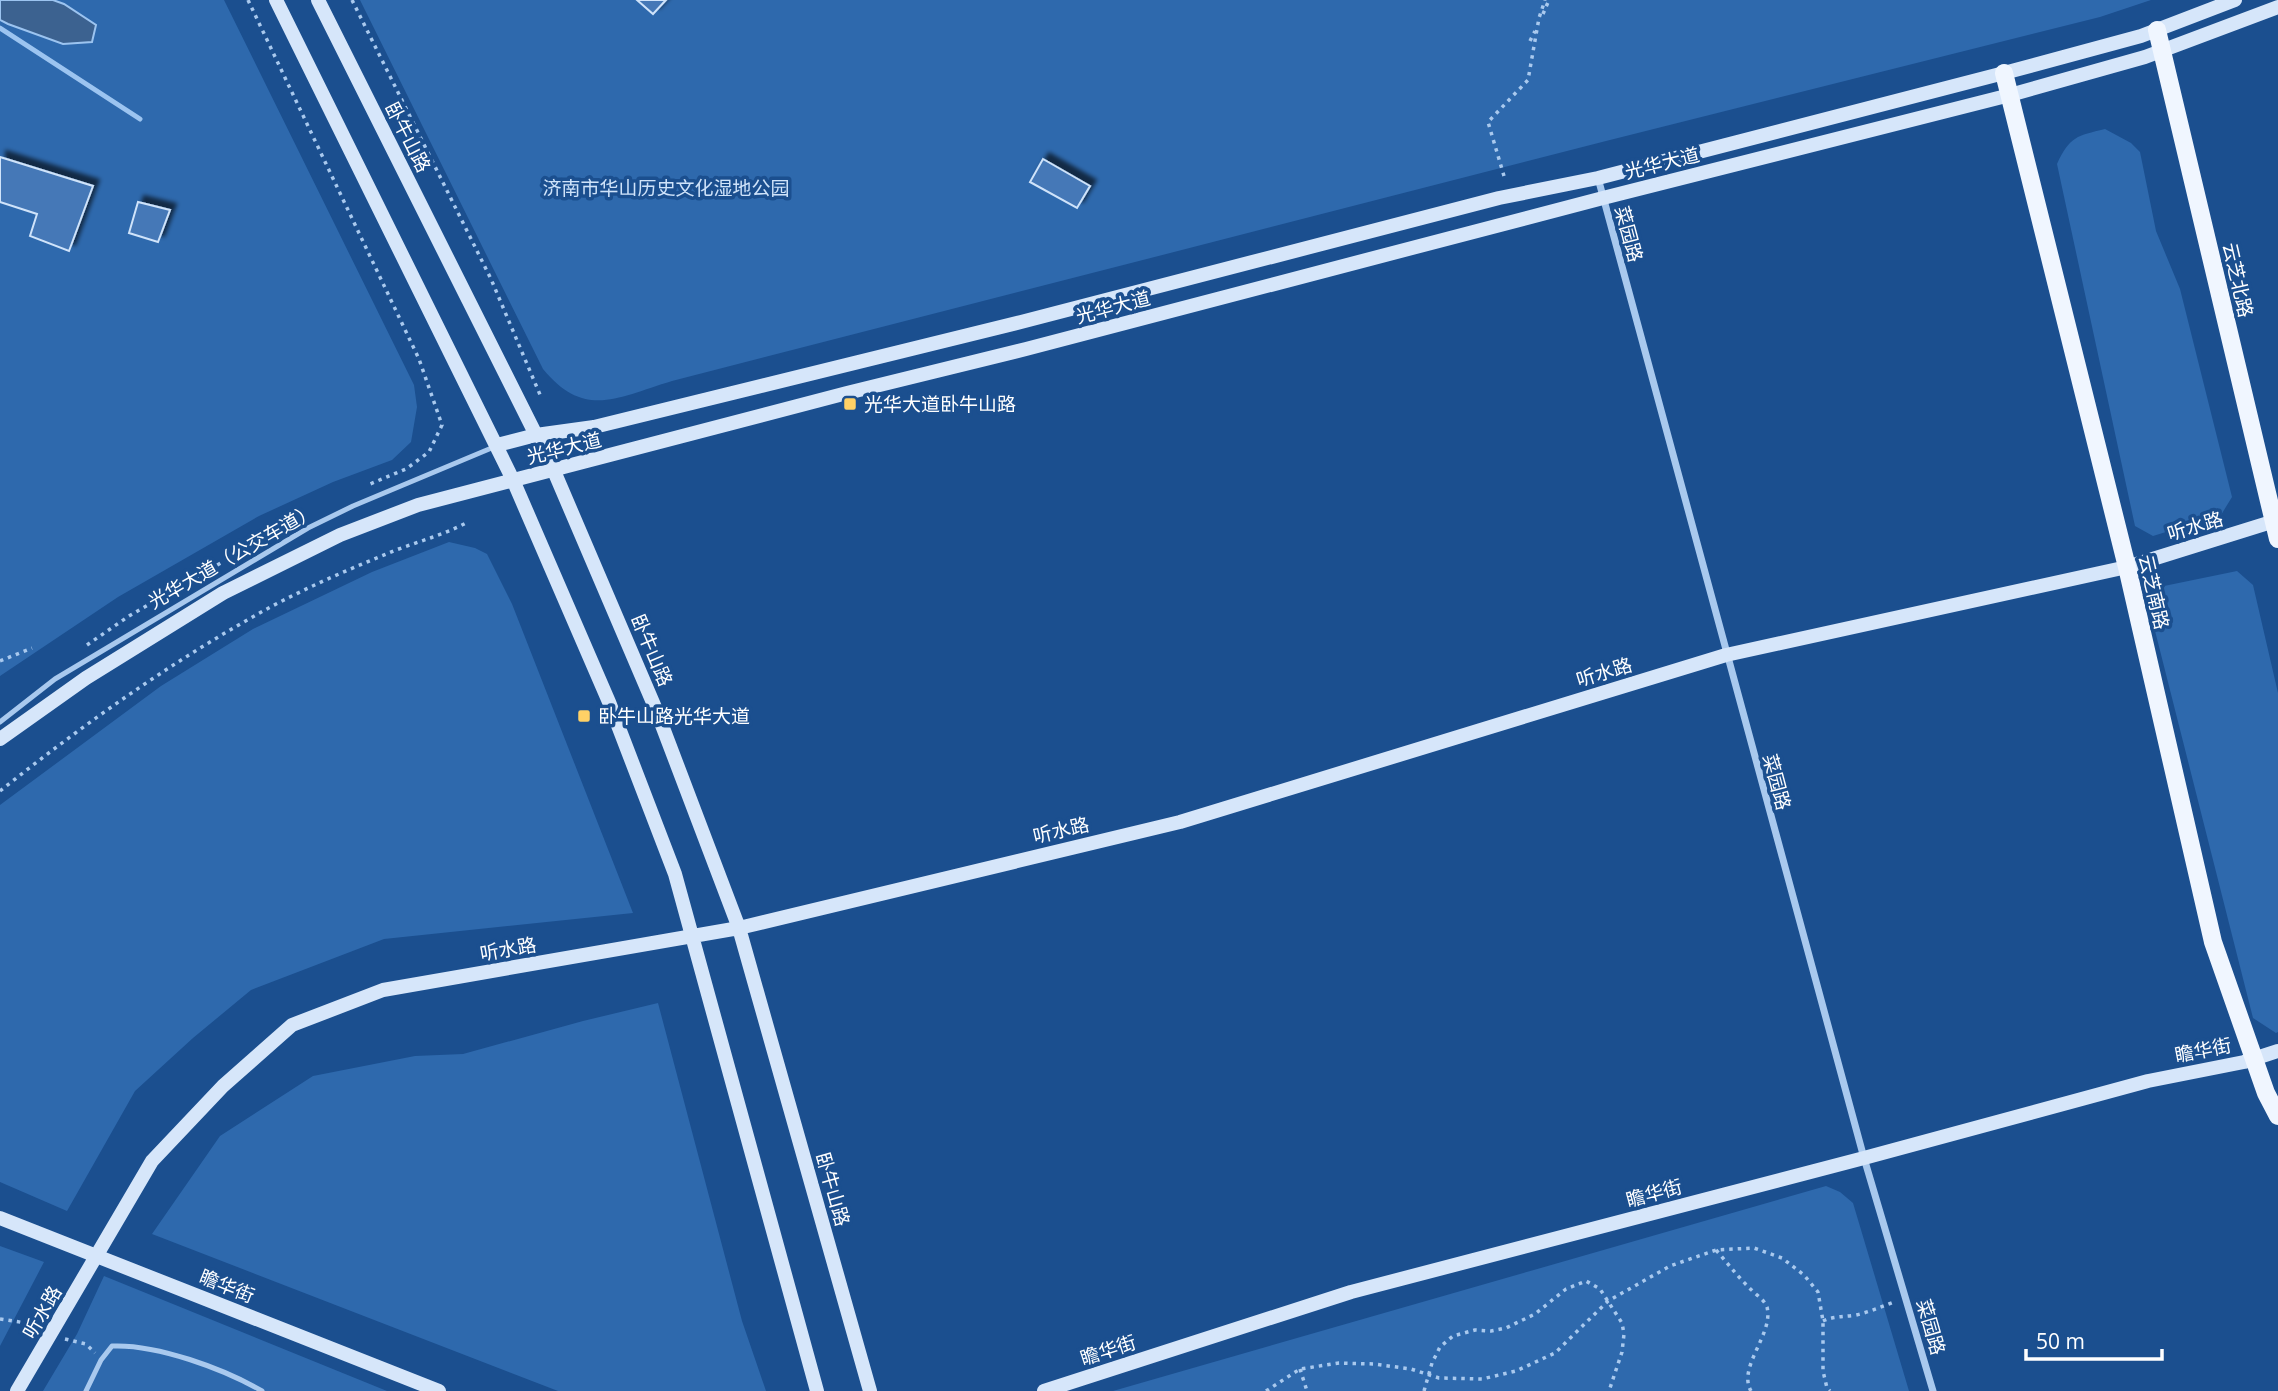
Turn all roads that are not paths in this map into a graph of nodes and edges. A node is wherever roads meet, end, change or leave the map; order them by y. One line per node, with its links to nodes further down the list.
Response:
1 (276, 0): 12 (main road)
2 (318, 0): 11 (main road, 卧牛山路)
3 (2235, 0): 5 (main road, 光华大道)
4 (2278, 7): 6 (main road, 光华大道)
5 (2157, 30): 6 (main road, 云芝北路); 7 (main road, 光华大道)
6 (2161, 50): 8 (main road, 光华大道); 15 (main road, 云芝北路)
7 (2004, 73): 8 (main road, 云芝南路); 9 (main road, 光华大道)
8 (2010, 95): 10 (main road, 光华大道); 16 (main road, 云芝南路)
9 (1598, 178): 10 (street, 菜园路); 11 (main road, 光华大道)
10 (1602, 198): 13 (main road, 光华大道); 17 (street, 菜园路)
11 (536, 435): 12 (main road, 光华大道); 13 (main road, 卧牛山路)
12 (496, 445): 14 (main road); 18 (lane, 光华大道（公交车道）)
13 (554, 471): 14 (main road, 光华大道); 20 (main road, 卧牛山路)
14 (513, 480): 19 (main road, 光华大道); 21 (main road)
15 (2277, 527): 16 (main road, 听水路)
16 (2127, 566): 17 (main road, 听水路); 23 (main road, 云芝南路)
17 (1726, 655): 20 (main road, 听水路); 25 (street, 菜园路)
18 (0, 722)
19 (0, 739)
20 (739, 928): 21 (main road, 听水路); 33 (main road, 卧牛山路)
21 (694, 937): 27 (main road, 听水路); 32 (main road)
22 (2278, 1051): 23 (main road, 瞻华街)
23 (2254, 1059): 24 (main road, 云芝南路); 25 (main road, 瞻华街)
24 (2278, 1116)
25 (1864, 1158): 34 (main road, 瞻华街); 35 (street, 菜园路)
26 (0, 1218): 27 (main road, 瞻华街)
27 (96, 1257): 28 (main road, 听水路); 31 (main road, 瞻华街)
28 (18, 1391)
29 (86, 1391): 30 (lane)
30 (262, 1391)
31 (439, 1391)
32 (817, 1391)
33 (870, 1391)
34 (1044, 1391)
35 (1933, 1391)

